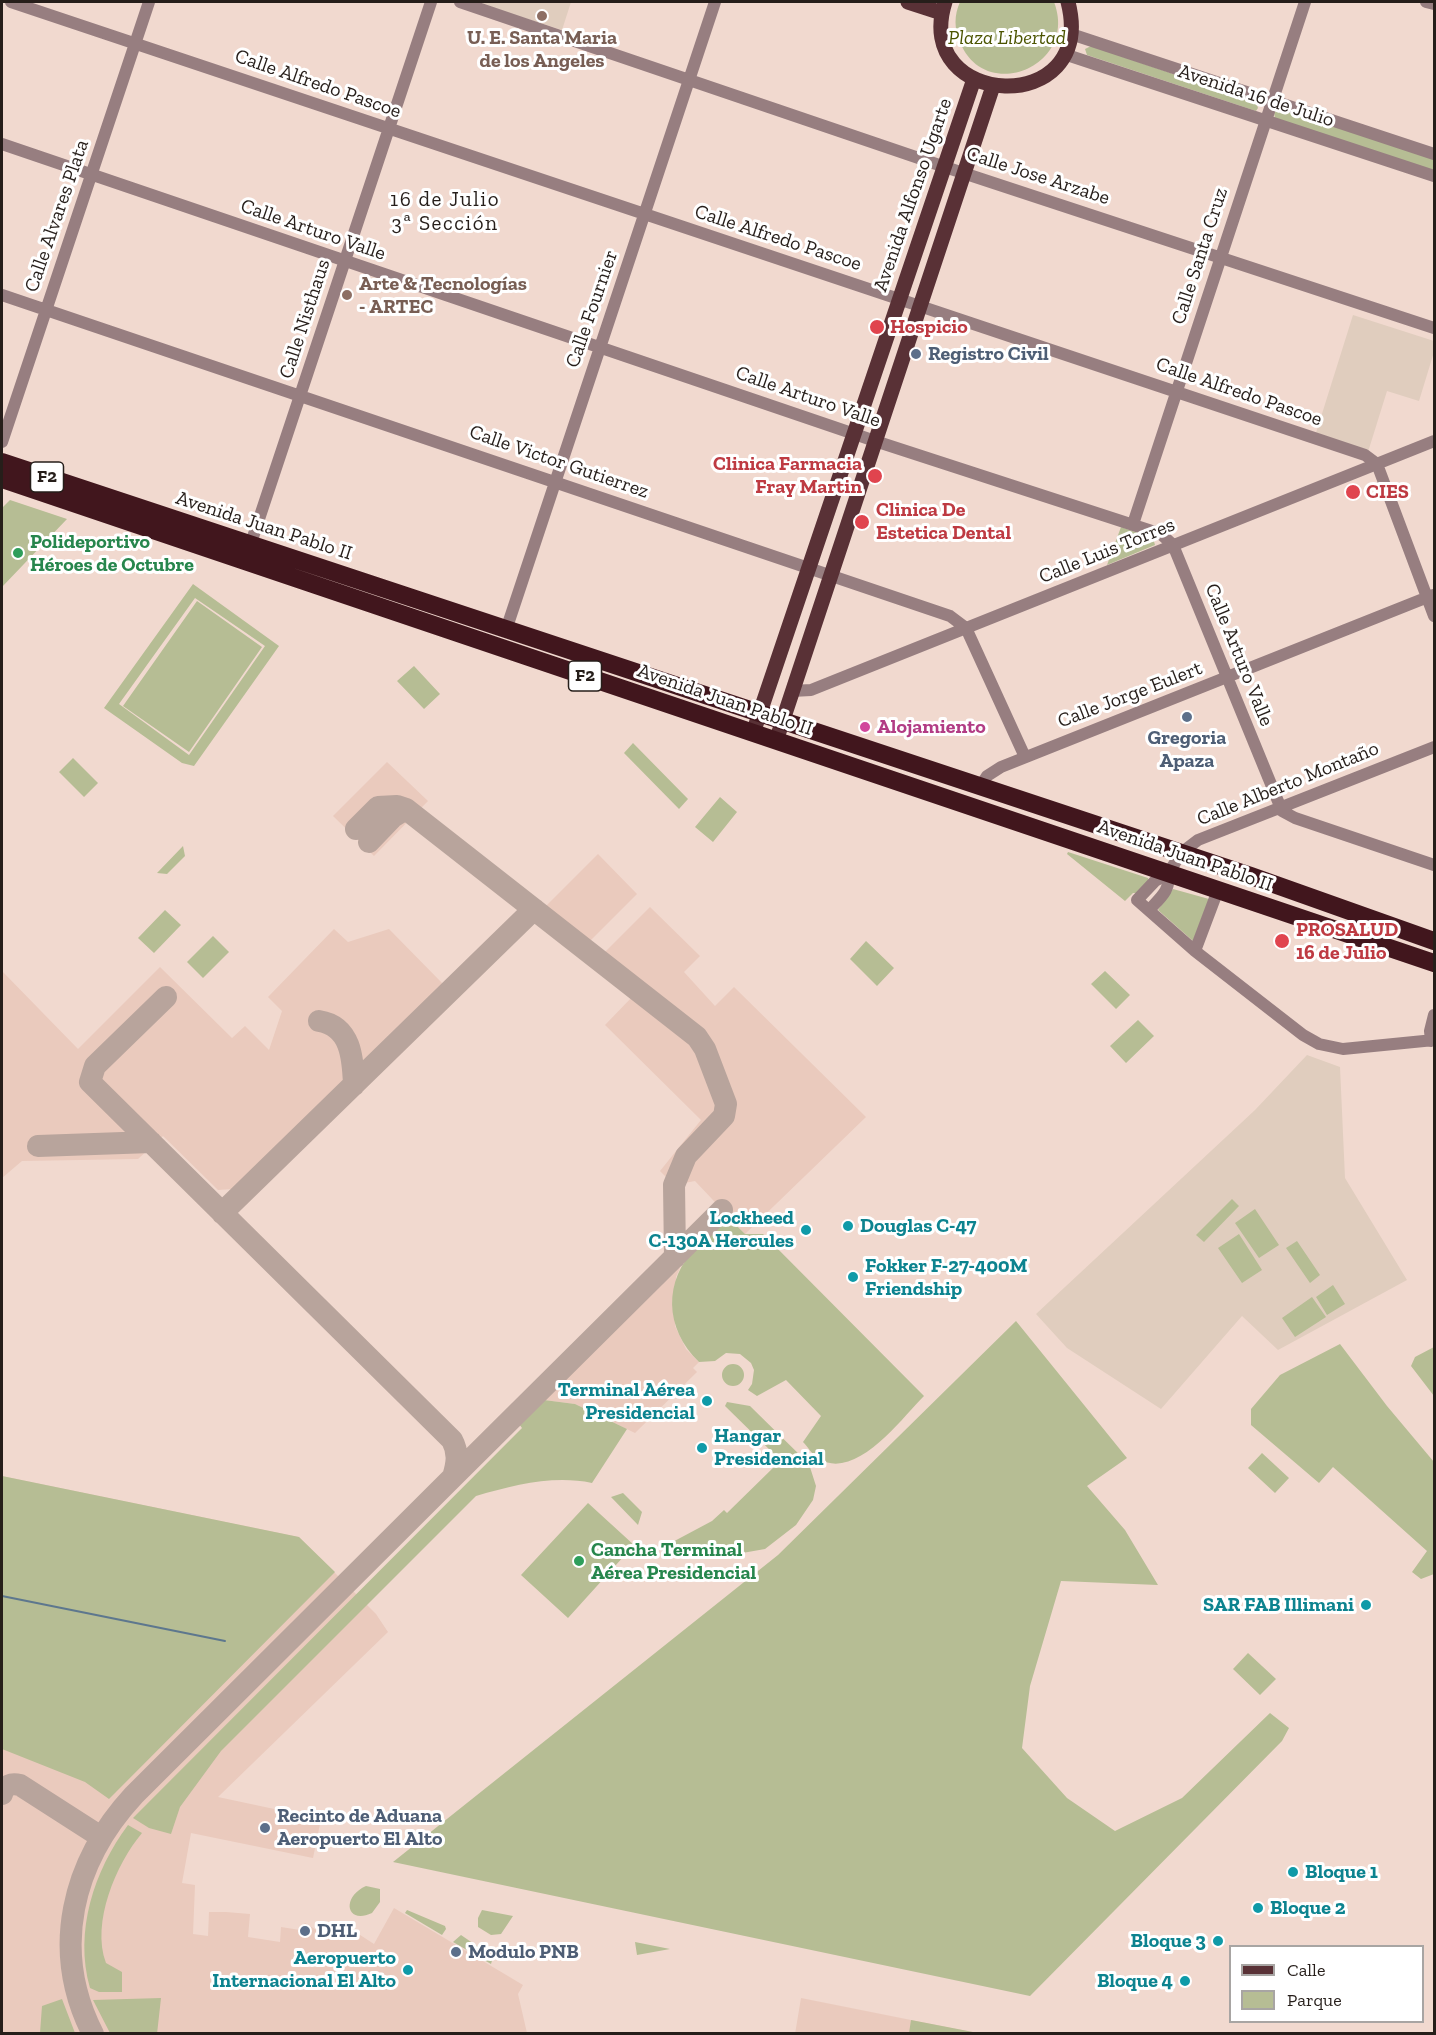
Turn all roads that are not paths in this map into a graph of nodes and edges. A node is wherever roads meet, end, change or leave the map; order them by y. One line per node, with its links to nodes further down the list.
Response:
1 (11, 2): 13 (street, Calle Alfredo Pascoe)
2 (149, 2): 13 (street, Calle Alvares Plata)
3 (431, 2): 20 (street, Calle Nisthaus)
4 (459, 2): 15 (street, Calle Jose Arzabe)
5 (715, 2): 15 (street, Calle Fournier)
6 (908, 2): 11 (main road)
7 (1068, 2): 12 (main road)
8 (1305, 2): 18 (street, Calle Santa Cruz)
9 (1426, 2): 10 (street)
10 (1434, 4)
11 (943, 7): 16 (main road)
12 (1071, 34): 14 (main road); 18 (street, Avenida 16 de Julio)
13 (135, 43): 20 (street, Calle Alfredo Pascoe); 25 (street, Calle Alvares Plata)
14 (1064, 54): 17 (main road); 19 (street, Avenida 16 de Julio)
15 (689, 79): 23 (street, Calle Jose Arzabe); 27 (street, Calle Fournier)
16 (974, 79): 17 (main road); 23 (main road, Avenida Alfonso Ugarte)
17 (993, 86): 24 (main road, Avenida Alfonso Ugarte)
18 (1271, 101): 19 (street, Calle Santa Cruz); 22 (street, Avenida 16 de Julio)
19 (1265, 121): 26 (street, Avenida 16 de Julio); 28 (street, Calle Santa Cruz)
20 (389, 128): 27 (street, Calle Alfredo Pascoe); 29 (street, Calle Nisthaus)
21 (2, 144): 25 (street, Calle Arturo Valle)
22 (1434, 154)
23 (945, 167): 24 (street, Calle Jose Arzabe); 31 (main road, Avenida Alfonso Ugarte)
24 (964, 172): 28 (street, Calle Jose Arzabe); 32 (main road, Avenida Alfonso Ugarte)
25 (91, 175): 29 (street, Calle Arturo Valle); 33 (street, Calle Alvares Plata)
26 (1434, 177)
27 (644, 214): 31 (street, Calle Alfredo Pascoe); 35 (street, Calle Fournier)
28 (1223, 256): 34 (street, Calle Jose Arzabe); 36 (street, Calle Santa Cruz)
29 (345, 261): 35 (street, Calle Arturo Valle); 37 (street, Calle Nisthaus)
30 (2, 295): 33 (street, Calle Victor Gutierrez)
31 (901, 298): 32 (street, Calle Alfredo Pascoe); 38 (main road, Avenida Alfonso Ugarte)
32 (920, 305): 36 (street, Calle Alfredo Pascoe); 39 (main road, Avenida Alfonso Ugarte)
33 (46, 310): 37 (street, Calle Victor Gutierrez); 41 (street, Calle Alvares Plata)
34 (1434, 328)
35 (600, 346): 38 (street, Calle Arturo Valle); 45 (street, Calle Fournier)
36 (1175, 392): 43 (street, Calle Alfredo Pascoe); 46 (street, Calle Santa Cruz)
37 (300, 396): 45 (street, Calle Victor Gutierrez); 48 (street, Calle Nisthaus)
38 (856, 434): 39 (street, Calle Arturo Valle); 49 (main road, Avenida Alfonso Ugarte)
39 (875, 441): 46 (street, Calle Arturo Valle); 50 (main road, Avenida Alfonso Ugarte)
40 (1434, 441): 43 (street, Calle Luis Torres)
41 (2, 442)
42 (2, 462): 48 (highway, Avenida Juan Pablo II / F2)
43 (1377, 464): 47 (street, Calle Luis Torres); 51 (street)
44 (2, 479): 59 (highway, Avenida Juan Pablo II / F2)
45 (554, 481): 49 (street, Calle Victor Gutierrez); 54 (street, Calle Fournier)
46 (1133, 524): 47 (street, Calle Arturo Valle)
47 (1173, 545): 53 (street, Calle Luis Torres); 55 (street, Calle Arturo Valle)
48 (250, 546): 54 (highway, Avenida Juan Pablo II / F2)
49 (810, 567): 50 (street, Calle Victor Gutierrez); 57 (main road, Avenida Alfonso Ugarte)
50 (831, 575): 53 (street, Calle Victor Gutierrez); 56 (main road, Avenida Alfonso Ugarte)
51 (1431, 596): 52 (street); 55 (street, Calle Jorge Eulert)
52 (1434, 616)
53 (966, 628): 56 (street, Calle Luis Torres); 62 (street)
54 (506, 630): 57 (highway, Avenida Juan Pablo II / F2)
55 (1227, 678): 62 (street, Calle Jorge Eulert); 64 (street, Calle Arturo Valle)
56 (792, 691): 58 (main road, Avenida Alfonso Ugarte)
57 (760, 714): 58 (highway, Avenida Juan Pablo II / F2); 59 (main road, Avenida Alfonso Ugarte)
58 (782, 722): 60 (main road, Avenida Alfonso Ugarte); 63 (highway, Avenida Juan Pablo II / F2)
59 (753, 733): 60 (highway, Avenida Juan Pablo II / F2)
60 (776, 741): 67 (highway, Avenida Juan Pablo II / F2)
61 (1434, 747): 64 (street, Calle Alberto Montaño)
62 (1024, 757): 63 (street, Calle Jorge Eulert)
63 (980, 787): 65 (highway, Avenida Juan Pablo II / F2)
64 (1280, 808): 65 (street, Calle Alberto Montaño); 66 (street)
65 (1181, 853): 67 (street, Calle Alberto Montaño); 70 (highway, Avenida Juan Pablo II / F2)
66 (1434, 865)
67 (1168, 874): 68 (highway, Avenida Juan Pablo II / F2); 69 (street); 69 (street)
68 (1218, 890): 71 (street); 72 (highway, Avenida Juan Pablo II / F2)
69 (1149, 910): 71 (street)
70 (1434, 941)
71 (1196, 951): 74 (street)
72 (1434, 963)
73 (1434, 1015): 74 (street)
74 (1433, 1041)

